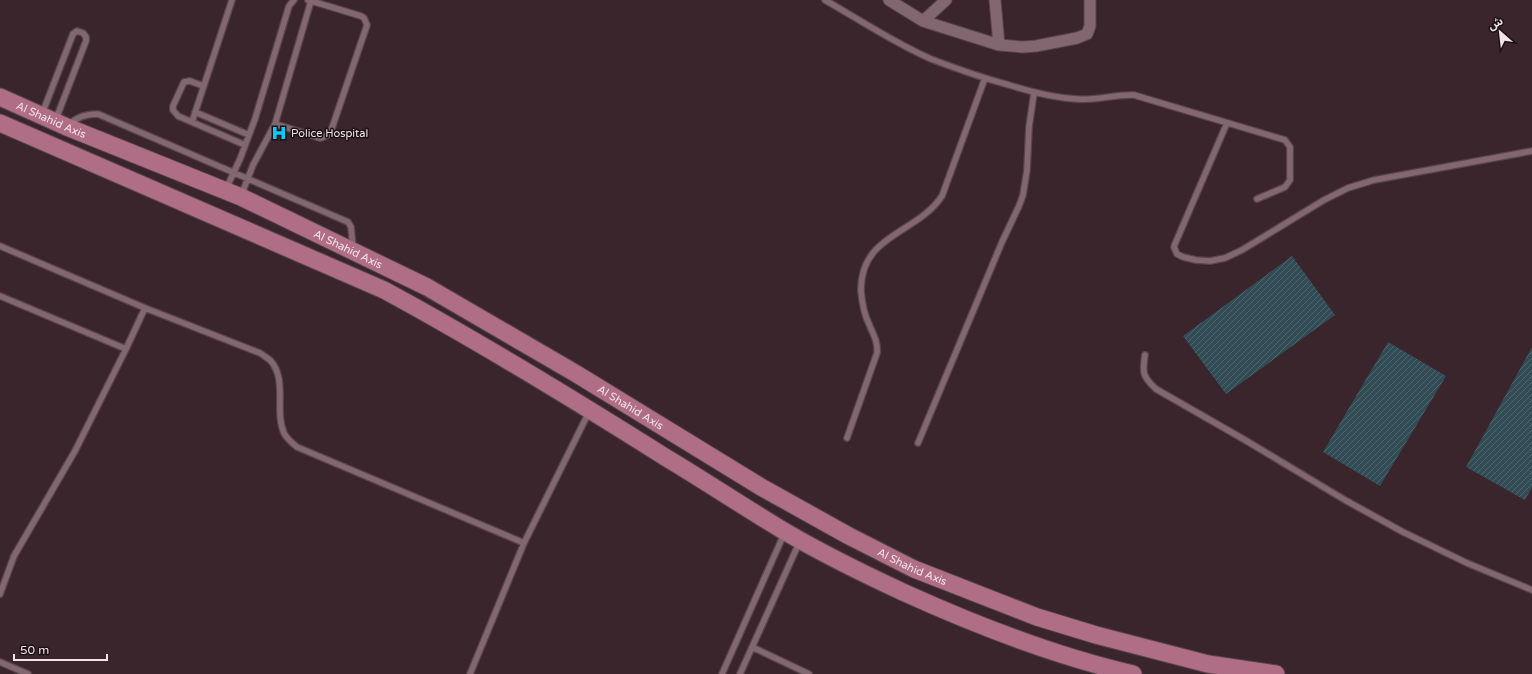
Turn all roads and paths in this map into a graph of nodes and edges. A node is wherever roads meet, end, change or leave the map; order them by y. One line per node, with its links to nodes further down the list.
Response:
1 (232, 0): 12 (lane)
2 (294, 0): 21 (lane)
3 (309, 0): 20 (lane); 20 (lane)
4 (825, 0): 11 (lane)
5 (889, 0): 9 (street)
6 (946, 0): 9 (street)
7 (995, 0): 10 (street)
8 (1090, 0): 10 (street)
9 (924, 21): 10 (street)
10 (999, 45)
11 (985, 78): 13 (lane); 35 (lane)
12 (203, 86): 15 (lane); 17 (lane)
13 (1034, 93): 19 (lane); 36 (lane)
14 (0, 97): 16 (main road, Al Shahid Axis)
15 (195, 112): 17 (lane); 21 (lane)
16 (55, 121): 16 (lane); 24 (lane); 26 (main road, Al Shahid Axis)
17 (192, 122): 22 (lane)
18 (0, 123): 34 (main road)
19 (1227, 123): 23 (lane); 27 (lane)
20 (275, 124): 25 (lane)
21 (249, 135): 22 (lane)
22 (245, 145): 24 (lane)
23 (1532, 151)
24 (233, 172): 25 (lane); 26 (lane)
25 (247, 178): 26 (lane); 29 (lane)
26 (233, 193): 29 (main road, Al Shahid Axis)
27 (1257, 199)
28 (0, 246): 31 (lane)
29 (353, 250): 50 (main road, Al Shahid Axis)
30 (0, 296): 32 (lane)
31 (145, 308): 32 (lane); 39 (lane)
32 (126, 348): 41 (lane)
33 (1145, 355): 40 (lane)
34 (590, 410): 37 (main road); 39 (lane)
35 (847, 438)
36 (918, 443)
37 (785, 532): 38 (main road); 46 (lane)
38 (800, 540): 42 (lane); 49 (main road)
39 (524, 543): 45 (lane)
40 (1532, 590)
41 (0, 594)
42 (752, 647): 47 (lane); 48 (lane)
43 (0, 662): 44 (lane)
44 (28, 674)
45 (470, 674)
46 (722, 674)
47 (740, 674)
48 (809, 674)
49 (1132, 674)
50 (1276, 674)

